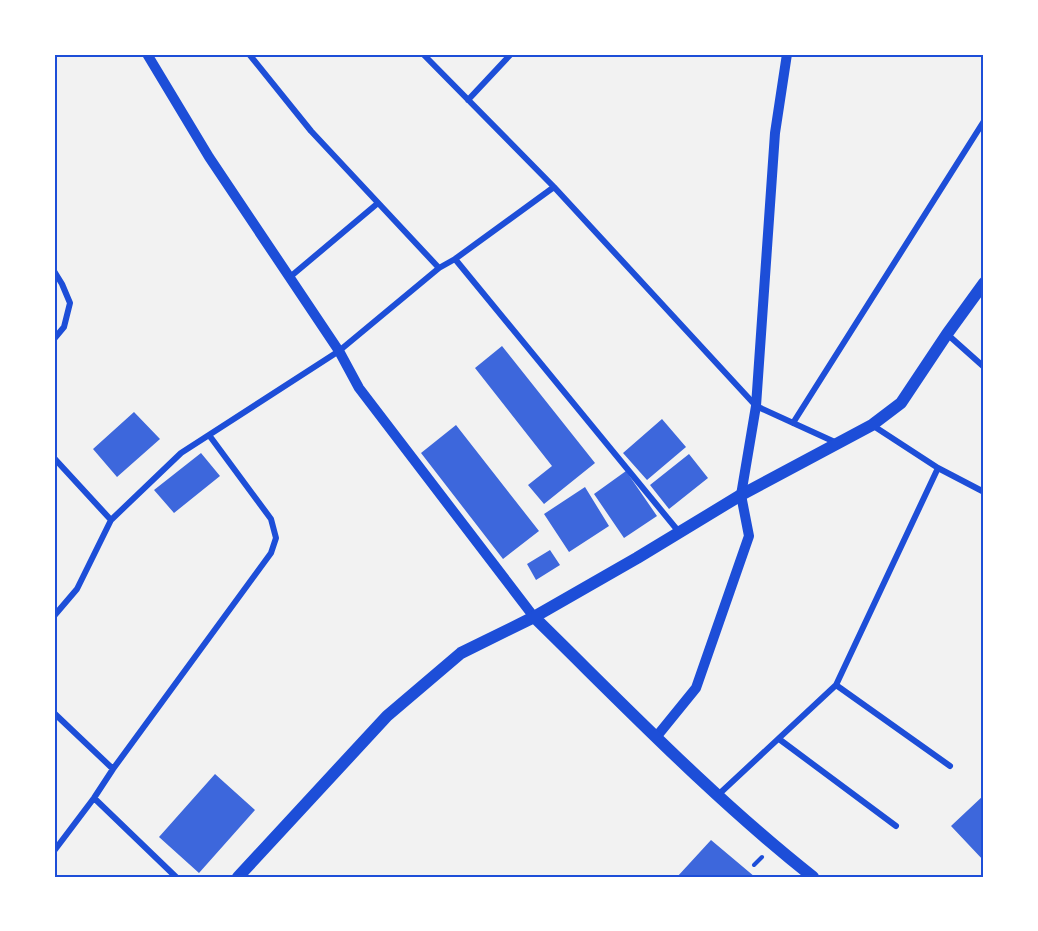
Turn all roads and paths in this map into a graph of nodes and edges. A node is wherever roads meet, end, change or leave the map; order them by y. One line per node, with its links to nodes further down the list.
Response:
1 (147, 54): 13 (street)
2 (249, 54): 9 (street)
3 (423, 54): 6 (street)
4 (511, 54): 6 (street)
5 (787, 54): 19 (street)
6 (468, 100): 8 (street)
7 (984, 121): 20 (street)
8 (554, 187): 10 (street); 19 (street)
9 (378, 203): 11 (street); 13 (street)
10 (455, 259): 11 (street); 29 (street)
11 (439, 268): 17 (street)
12 (54, 271): 16 (street)
13 (290, 277): 17 (street)
14 (984, 283): 15 (main road)
15 (947, 334): 18 (street); 21 (main road)
16 (54, 339)
17 (339, 351): 22 (street); 31 (street)
18 (984, 367)
19 (756, 406): 20 (street); 27 (street)
20 (793, 423): 23 (street)
21 (872, 425): 23 (main road); 25 (street)
22 (209, 435): 28 (street); 37 (street)
23 (838, 444): 27 (main road)
24 (54, 458): 28 (street)
25 (938, 468): 26 (street); 32 (street)
26 (984, 492)
27 (741, 495): 29 (main road); 34 (street)
28 (111, 520): 30 (street)
29 (680, 533): 31 (main road)
30 (54, 616)
31 (534, 617): 34 (main road); 43 (main road)
32 (836, 685): 35 (street); 36 (street)
33 (54, 712): 37 (street)
34 (657, 736): 38 (main road)
35 (779, 739): 38 (street); 40 (street)
36 (950, 766)
37 (113, 769): 39 (street)
38 (718, 796): 44 (main road)
39 (94, 798): 41 (street); 42 (street)
40 (896, 826)
41 (54, 851)
42 (176, 877)
43 (238, 877)
44 (813, 877)

